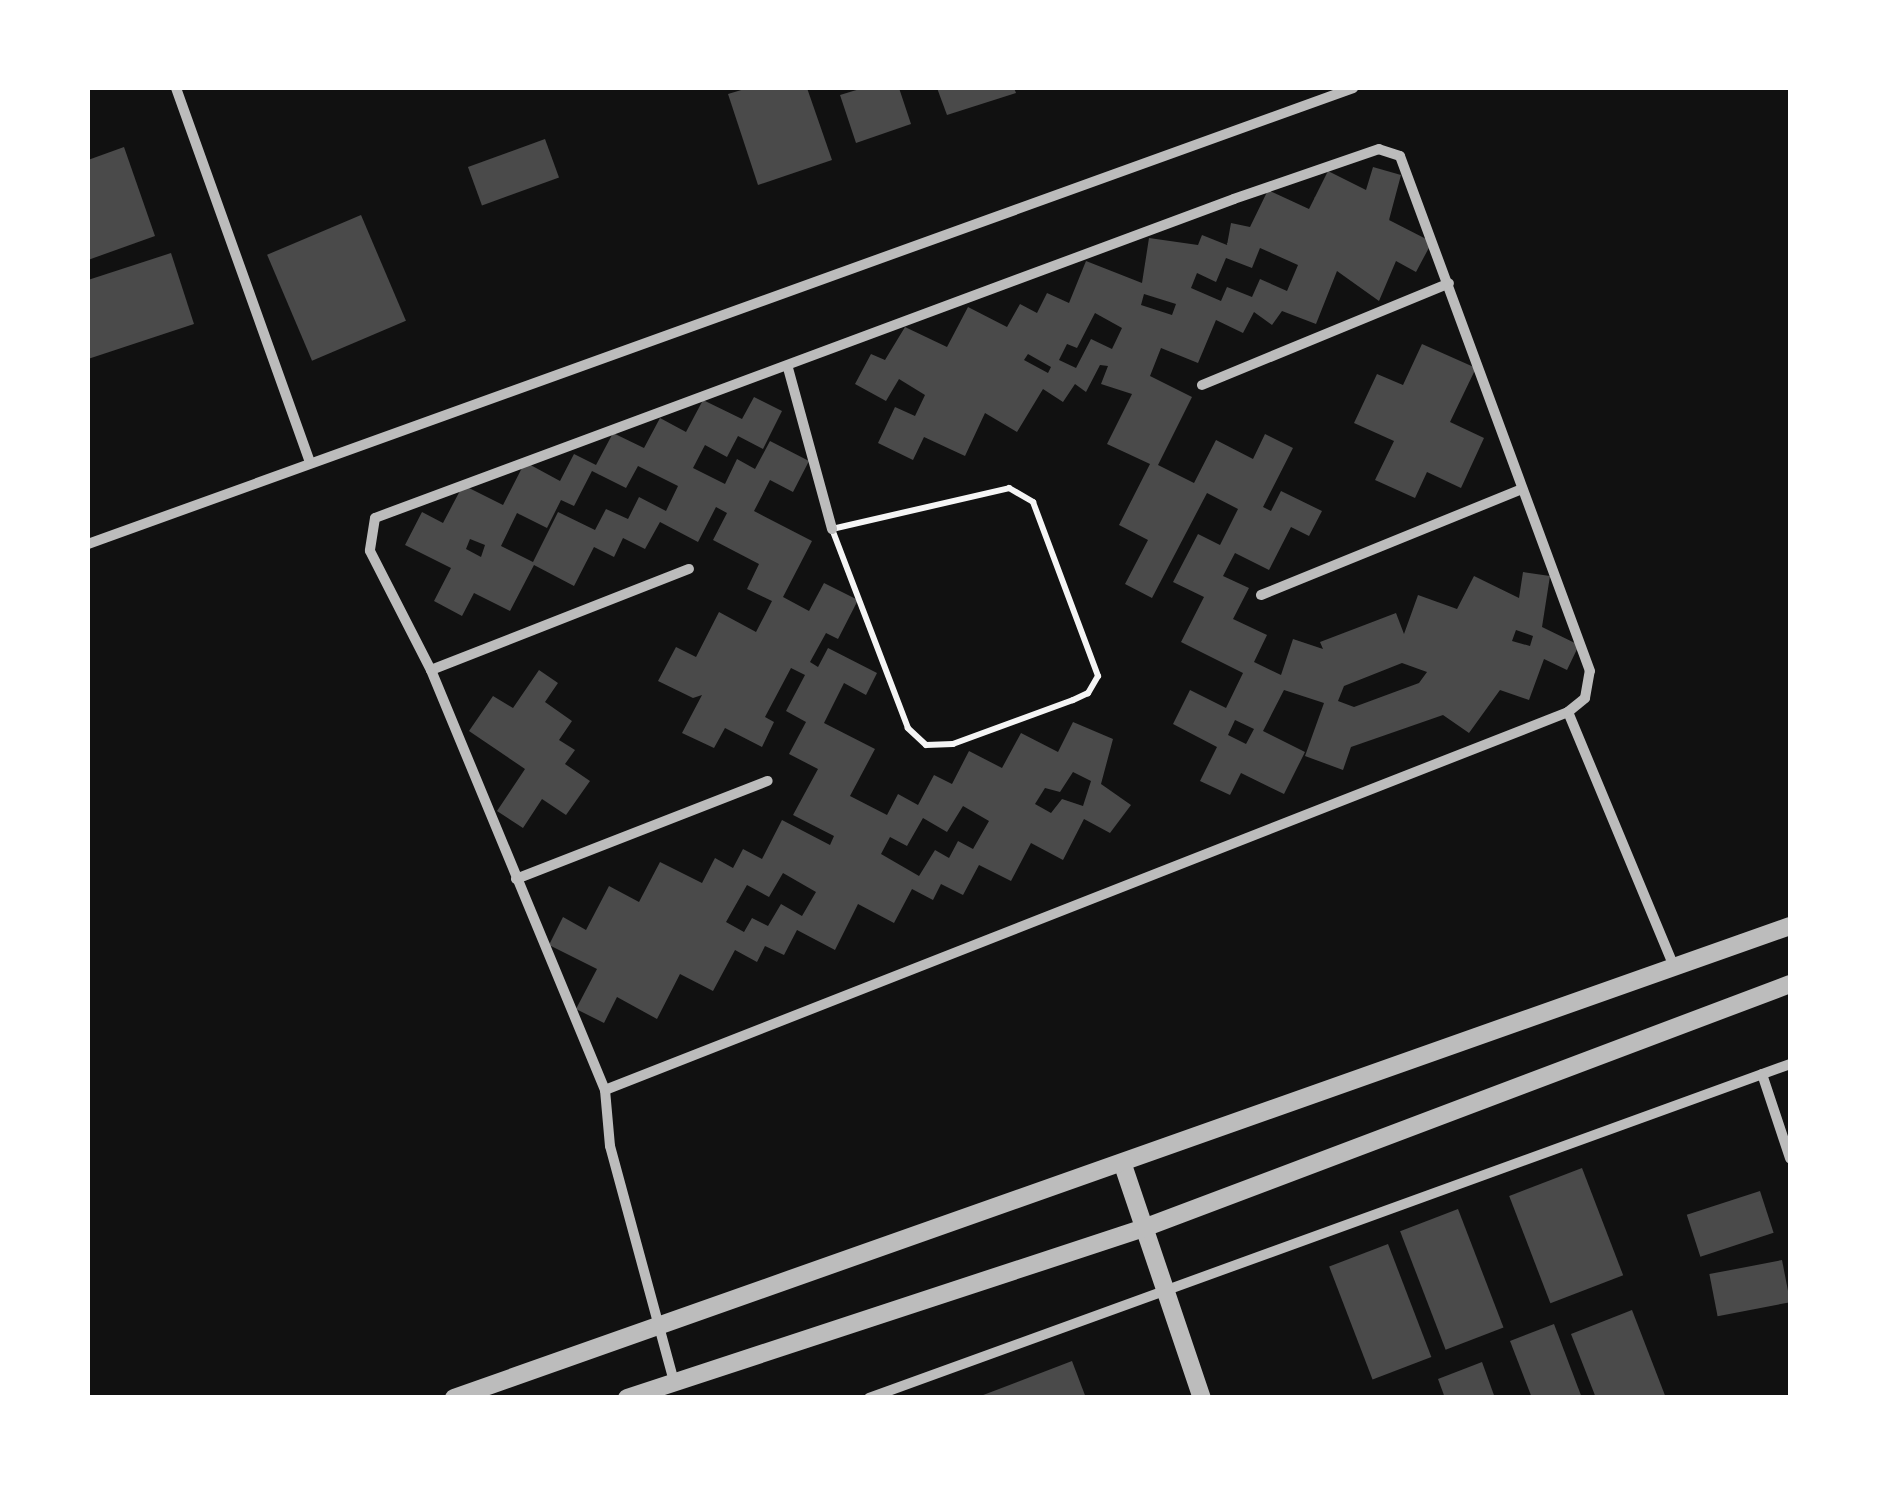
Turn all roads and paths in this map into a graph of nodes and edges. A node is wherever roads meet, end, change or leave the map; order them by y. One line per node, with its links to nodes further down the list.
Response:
1 (176, 88): 6 (street)
2 (1347, 88): 6 (street)
3 (1449, 283): 4 (street); 5 (street); 7 (street)
4 (788, 368): 8 (street); 12 (street)
5 (1202, 386)
6 (310, 463): 9 (street)
7 (1522, 489): 11 (street); 13 (street)
8 (832, 529): 8 (path)
9 (88, 544)
10 (688, 570): 12 (street)
11 (1261, 596)
12 (431, 670): 15 (street)
13 (1568, 712): 17 (street); 21 (street)
14 (768, 781): 15 (street)
15 (516, 879): 21 (street)
16 (1790, 926): 17 (street)
17 (1676, 970): 23 (street)
18 (1790, 984): 24 (street)
19 (1790, 1064): 20 (street)
20 (1762, 1074): 22 (street); 25 (street)
21 (605, 1090): 26 (street)
22 (1790, 1158)
23 (1124, 1165): 24 (street); 26 (street)
24 (1141, 1229): 25 (street); 27 (street)
25 (1166, 1292): 30 (street); 31 (street)
26 (654, 1328): 27 (street); 28 (street)
27 (674, 1382): 29 (street)
28 (454, 1398)
29 (627, 1398)
30 (869, 1398)
31 (1202, 1398)

